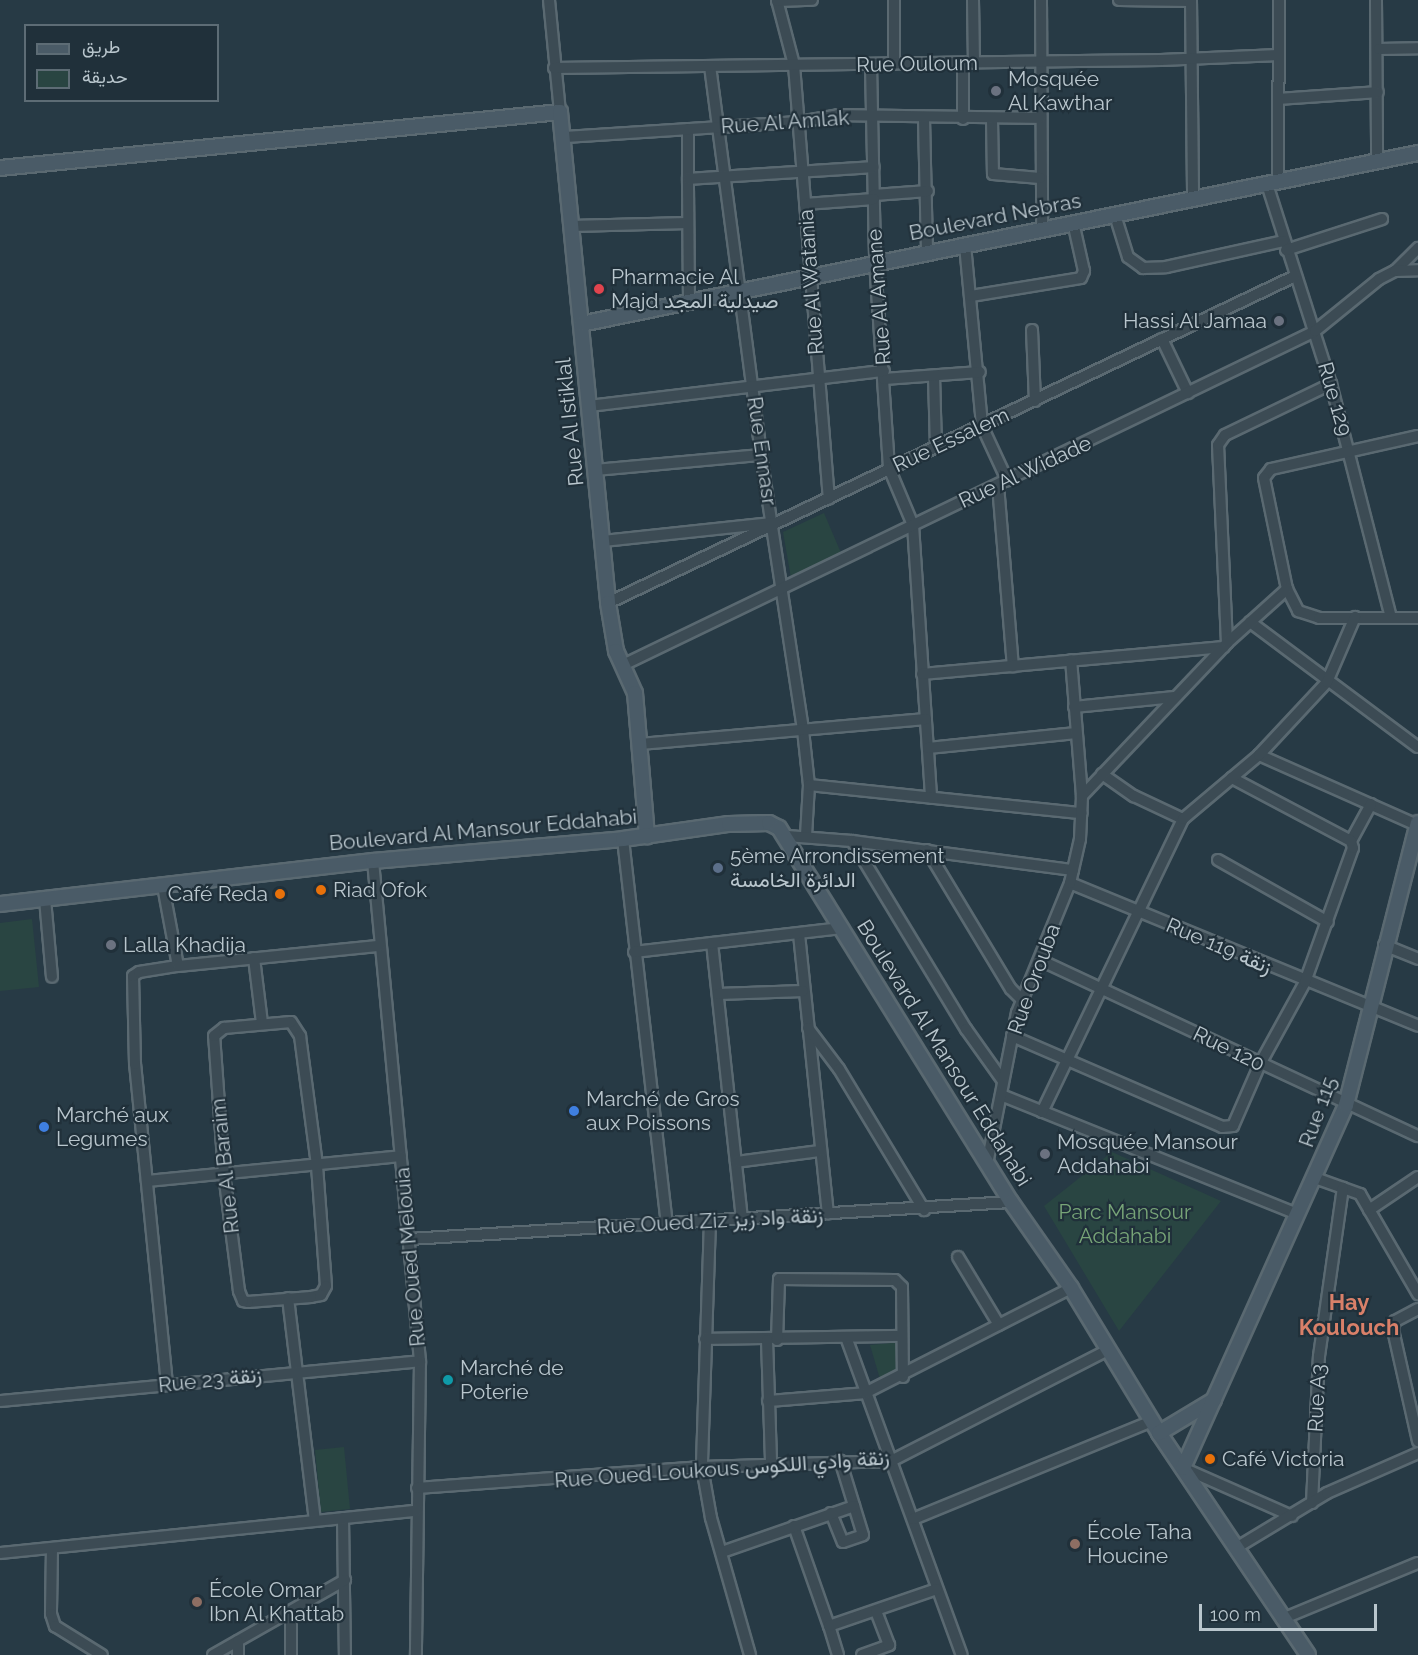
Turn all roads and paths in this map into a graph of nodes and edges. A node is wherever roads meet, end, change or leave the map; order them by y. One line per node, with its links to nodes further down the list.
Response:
1 (549, 0): 21 (street, Rue Al Istiklal)
2 (777, 0): 3 (street); 18 (street, Rue Al Watania)
3 (812, 0)
4 (894, 0): 17 (street)
5 (973, 0): 16 (street)
6 (1041, 0): 15 (street)
7 (1119, 0): 10 (street)
8 (1279, 0): 13 (street, Rue 129)
9 (1376, 0): 12 (street)
10 (1191, 1): 14 (street)
11 (1418, 48): 12 (street)
12 (1379, 49): 22 (street)
13 (1279, 55): 14 (street, Rue Ouloum); 23 (street, Rue 129)
14 (1192, 59): 15 (street, Rue Ouloum); 45 (street)
15 (1041, 62): 16 (street, Rue Ouloum); 26 (street)
16 (968, 63): 17 (street, Rue Ouloum); 28 (street)
17 (894, 64): 19 (street, Rue Ouloum)
18 (794, 65): 19 (street, Rue Ouloum); 20 (street, Rue Ouloum); 30 (street, Rue Al Watania)
19 (871, 65): 25 (street, Rue Al Amane)
20 (710, 66): 21 (street, Rue Ouloum); 31 (street, Rue Ennasr)
21 (554, 68): 24 (street, Rue Al Istiklal)
22 (1378, 92): 23 (street); 35 (street)
23 (1279, 99): 42 (street, Rue 129)
24 (560, 112): 33 (street, Rue Al Istiklal); 37 (street)
25 (873, 118): 27 (street, Rue Al Amlak); 30 (street, Rue Al Amlak); 36 (street, Rue Al Amane)
26 (1041, 118): 29 (street, Rue Al Amlak); 40 (street)
27 (924, 119): 28 (street, Rue Al Amlak); 43 (street)
28 (963, 119): 29 (street, Rue Al Amlak)
29 (992, 119): 40 (street)
30 (799, 122): 31 (street, Rue Al Amlak); 38 (street, Rue Al Watania)
31 (718, 127): 32 (street, Rue Al Amlak); 39 (street, Rue Ennasr)
32 (688, 129): 33 (street, Rue Al Amlak); 41 (street)
33 (565, 137): 51 (street, Rue Al Istiklal)
34 (1418, 153): 35 (street, Boulevard Nebras)
35 (1377, 162): 42 (street, Boulevard Nebras)
36 (874, 167): 38 (street); 44 (street, Rue Al Amane)
37 (0, 168)
38 (802, 169): 39 (street); 46 (street, Rue Al Watania)
39 (725, 174): 41 (street); 62 (street, Rue Ennasr)
40 (1040, 178): 52 (street)
41 (688, 179): 50 (street)
42 (1273, 183): 45 (street, Boulevard Nebras); 54 (street, Rue 129)
43 (928, 191): 44 (street); 56 (street)
44 (874, 197): 46 (street); 57 (street, Rue Al Amane)
45 (1193, 198): 47 (street, Boulevard Nebras)
46 (806, 204): 60 (street, Rue Al Watania)
47 (1115, 214): 49 (street, Boulevard Nebras); 54 (street)
48 (1382, 219): 54 (street)
49 (1073, 222): 52 (street, Boulevard Nebras); 63 (street)
50 (688, 224): 51 (street); 64 (street)
51 (572, 226): 65 (street, Rue Al Istiklal)
52 (1042, 228): 53 (street, Boulevard Nebras)
53 (965, 245): 56 (street, Boulevard Nebras); 63 (street)
54 (1285, 246): 61 (street, Rue 129)
55 (1418, 248): 59 (street)
56 (927, 252): 57 (street, Boulevard Nebras)
57 (875, 262): 60 (street, Boulevard Nebras); 70 (street, Rue Al Amane)
58 (1418, 270): 59 (street, Rue Al Widade)
59 (1395, 271): 67 (street, Rue Al Widade)
60 (812, 276): 62 (street, Boulevard Nebras); 72 (street, Rue Al Watania)
61 (1295, 276): 67 (street, Rue 129); 68 (street, Rue Essalem)
62 (741, 290): 64 (street, Boulevard Nebras); 74 (street, Rue Ennasr)
63 (971, 296): 69 (street)
64 (689, 301): 65 (street, Boulevard Nebras)
65 (581, 324): 77 (street, Rue Al Istiklal)
66 (1032, 330): 76 (street)
67 (1315, 331): 73 (street, Rue 129); 75 (street, Rue Al Widade)
68 (1162, 339): 75 (street); 76 (street, Rue Essalem)
69 (980, 372): 71 (street); 78 (street)
70 (884, 375): 71 (street); 72 (street); 83 (street, Rue Al Amane)
71 (934, 376): 80 (street)
72 (818, 380): 74 (street); 86 (street, Rue Al Watania)
73 (1331, 384): 81 (street, Rue 129); 97 (street)
74 (753, 386): 77 (street); 82 (street, Rue Ennasr)
75 (1188, 393): 85 (street, Rue Al Widade)
76 (1035, 401): 78 (street, Rue Essalem)
77 (589, 406): 84 (street, Rue Al Istiklal)
78 (982, 426): 80 (street, Rue Essalem); 85 (street)
79 (1418, 436): 81 (street)
80 (936, 446): 83 (street, Rue Essalem)
81 (1350, 453): 91 (street); 94 (street, Rue 129)
82 (761, 455): 84 (street); 87 (street, Rue Ennasr)
83 (889, 468): 86 (street, Rue Essalem); 88 (street, Rue Al Amane)
84 (595, 470): 89 (street, Rue Al Istiklal)
85 (1002, 483): 88 (street, Rue Al Widade); 100 (street)
86 (829, 499): 87 (street, Rue Essalem)
87 (772, 525): 89 (street); 90 (street, Rue Ennasr); 92 (street, Rue Essalem)
88 (913, 525): 90 (street, Rue Al Widade); 101 (street, Rue Al Amane)
89 (603, 541): 92 (street, Rue Al Istiklal)
90 (781, 589): 99 (street, Rue Al Widade); 106 (street, Rue Ennasr)
91 (1287, 589): 93 (street); 96 (street)
92 (608, 603): 99 (street, Rue Al Istiklal)
93 (1355, 617): 94 (street); 102 (street)
94 (1392, 617): 95 (street)
95 (1418, 618)
96 (1250, 622): 97 (street); 102 (street)
97 (1225, 645): 98 (street); 103 (street)
98 (1071, 660): 100 (street); 104 (street, Rue Orouba)
99 (623, 665): 108 (street, Rue Al Istiklal)
100 (1013, 666): 101 (street)
101 (922, 674): 105 (street, Rue Al Amane)
102 (1327, 682): 109 (street); 111 (street)
103 (1175, 698): 104 (street); 112 (street)
104 (1074, 707): 107 (street, Rue Orouba)
105 (926, 719): 106 (street); 110 (street, Rue Al Amane)
106 (803, 730): 108 (street); 114 (street, Rue Ennasr)
107 (1076, 733): 110 (street); 115 (street, Rue Orouba)
108 (640, 744): 121 (street, Rue Al Istiklal)
109 (1418, 747)
110 (928, 748): 116 (street, Rue Al Amane)
111 (1259, 755): 113 (street); 117 (street)
112 (1102, 774): 115 (street); 119 (street)
113 (1232, 778): 119 (street); 126 (street)
114 (809, 785): 116 (street); 123 (street, Rue Ennasr)
115 (1082, 796): 118 (street, Rue Orouba)
116 (931, 797): 118 (street)
117 (1371, 804): 120 (street); 126 (street)
118 (1082, 813): 130 (street, Rue Orouba)
119 (1183, 819): 135 (street)
120 (1417, 830): 140 (street, Rue 115)
121 (647, 836): 122 (street, Boulevard Al Mansour Eddahabi); 124 (street, Boulevard Al Mansour Eddahabi)
122 (788, 836): 123 (street); 137 (street, Boulevard Al Mansour Eddahabi)
123 (806, 836): 125 (street)
124 (623, 839): 129 (street, Boulevard Al Mansour Eddahabi); 142 (street)
125 (852, 840): 127 (street); 160 (street)
126 (1351, 840): 136 (street)
127 (927, 850): 130 (street); 152 (street)
128 (1218, 860): 136 (street)
129 (373, 861): 132 (street, Boulevard Al Mansour Eddahabi); 141 (street, Rue Oued Melouia)
130 (1073, 870): 131 (street, Rue Orouba)
131 (1070, 883): 135 (street, Rue 119 زنقة); 145 (street, Rue Orouba)
132 (163, 885): 133 (street, Boulevard Al Mansour Eddahabi); 146 (street)
133 (45, 899): 134 (street, Boulevard Al Mansour Eddahabi); 147 (street)
134 (0, 904)
135 (1138, 912): 148 (street, Rue 119 زنقة); 149 (street)
136 (1329, 922): 148 (street)
137 (842, 928): 138 (street); 168 (street, Boulevard Al Mansour Eddahabi)
138 (799, 934): 139 (street); 150 (street)
139 (712, 943): 142 (street); 151 (street)
140 (1384, 945): 144 (street); 153 (street, Rue 115)
141 (380, 946): 143 (street); 166 (street, Rue Oued Melouia)
142 (634, 952): 182 (street)
143 (254, 958): 146 (street); 154 (street)
144 (1418, 959)
145 (1040, 960): 149 (street, Rue 120); 152 (street, Rue Orouba)
146 (178, 966): 173 (street)
147 (52, 977)
148 (1305, 982): 153 (street, Rue 119 زنقة); 159 (street)
149 (1101, 987): 158 (street); 159 (street, Rue 120)
150 (803, 991): 151 (street); 156 (street)
151 (718, 994): 167 (street)
152 (1022, 1000): 157 (street, Rue Orouba)
153 (1369, 1007): 155 (street, Rue 119 زنقة); 162 (street, Rue 115)
154 (262, 1023): 169 (street, Rue Al Baraim); 170 (street, Rue Al Baraim)
155 (1418, 1026)
156 (808, 1028): 165 (street); 176 (street)
157 (1012, 1036): 158 (street); 160 (street, Rue Orouba)
158 (1065, 1058): 159 (street); 163 (street)
159 (1260, 1064): 162 (street, Rue 120)
160 (1003, 1081): 161 (street, Rue Orouba)
161 (1001, 1095): 163 (street); 168 (street, Rue Orouba)
162 (1347, 1105): 164 (street, Rue 120); 172 (street, Rue 115)
163 (1042, 1112): 179 (street)
164 (1418, 1136)
165 (820, 1151): 167 (street); 178 (street)
166 (401, 1156): 169 (street); 183 (street, Rue Oued Melouia)
167 (736, 1162): 180 (street)
168 (987, 1164): 175 (street, Boulevard Al Mansour Eddahabi)
169 (317, 1166): 170 (street); 187 (street, Rue Al Baraim)
170 (224, 1174): 173 (street); 187 (street, Rue Al Baraim)
171 (1418, 1177): 177 (street)
172 (1315, 1178): 174 (street); 179 (street, Rue 115)
173 (147, 1181): 198 (street)
174 (1342, 1188): 177 (street); 212 (street, Rue A3)
175 (1011, 1202): 176 (street, Rue Oued Ziz زنقة واد زيز); 185 (street, Boulevard Al Mansour Eddahabi)
176 (924, 1210): 178 (street, Rue Oued Ziz زنقة واد زيز)
177 (1369, 1210): 186 (street)
178 (828, 1214): 180 (street, Rue Oued Ziz زنقة واد زيز)
179 (1297, 1214): 200 (street, Rue 115)
180 (742, 1218): 181 (street, Rue Oued Ziz زنقة واد زيز)
181 (710, 1221): 182 (street, Rue Oued Ziz زنقة واد زيز); 192 (street)
182 (666, 1222): 183 (street, Rue Oued Ziz زنقة واد زيز)
183 (409, 1239): 195 (street, Rue Oued Melouia)
184 (958, 1257): 189 (street)
185 (1071, 1288): 189 (street); 194 (street, Boulevard Al Mansour Eddahabi)
186 (1418, 1293)
187 (288, 1298): 196 (street)
188 (1418, 1309): 204 (street)
189 (999, 1325): 197 (street)
190 (902, 1335): 191 (street); 193 (street); 197 (street)
191 (846, 1337): 193 (street); 199 (street)
192 (705, 1339): 193 (street); 209 (street)
193 (772, 1340): 202 (street)
194 (1108, 1350): 203 (street, Boulevard Al Mansour Eddahabi); 207 (street, Rue Oued Loukous زنقة وادي اللكوس)
195 (420, 1361): 196 (street, Rue 23 زنقة); 211 (street, Rue Oued Melouia)
196 (297, 1372): 198 (street, Rue 23 زنقة); 219 (street)
197 (903, 1377): 199 (street)
198 (166, 1384): 201 (street, Rue 23 زنقة)
199 (865, 1393): 202 (street); 207 (street)
200 (1214, 1400): 203 (street); 210 (street, Rue 115)
201 (0, 1401)
202 (768, 1401): 208 (street)
203 (1156, 1427): 210 (street, Boulevard Al Mansour Eddahabi); 218 (street)
204 (1418, 1441)
205 (1418, 1453): 212 (street)
206 (840, 1460): 207 (street, Rue Oued Loukous زنقة وادي اللكوس); 208 (street, Rue Oued Loukous زنقة وادي اللكوس); 213 (street)
207 (891, 1461): 218 (street)
208 (771, 1463): 209 (street, Rue Oued Loukous زنقة وادي اللكوس)
209 (702, 1467): 211 (street, Rue Oued Loukous زنقة وادي اللكوس); 224 (street)
210 (1183, 1468): 216 (street); 222 (street, Boulevard Al Mansour Eddahabi)
211 (417, 1488): 214 (street, Rue Oued Melouia)
212 (1312, 1503): 216 (street)
213 (854, 1506): 215 (street); 215 (street)
214 (416, 1511): 217 (street); 239 (street, Rue Oued Melouia)
215 (831, 1514): 220 (street)
216 (1292, 1516): 222 (street)
217 (343, 1518): 219 (street); 226 (street)
218 (913, 1519): 227 (street)
219 (315, 1520): 221 (street)
220 (794, 1526): 224 (street); 231 (street)
221 (52, 1548): 223 (street); 234 (street)
222 (1236, 1548): 230 (street, Boulevard Al Mansour Eddahabi)
223 (0, 1552)
224 (722, 1552): 240 (street)
225 (1418, 1563): 230 (street)
226 (345, 1580): 229 (street); 238 (street)
227 (937, 1589): 228 (street); 244 (street)
228 (876, 1611): 231 (street); 233 (street)
229 (291, 1612): 232 (street); 237 (street)
230 (1282, 1619): 245 (street, Boulevard Al Mansour Eddahabi)
231 (829, 1626): 241 (street)
232 (238, 1641): 235 (street); 236 (street)
233 (889, 1645): 242 (street); 243 (street)
234 (102, 1655)
235 (213, 1655)
236 (238, 1655)
237 (291, 1655)
238 (345, 1655)
239 (416, 1655)
240 (750, 1655)
241 (838, 1655)
242 (862, 1655)
243 (898, 1655)
244 (962, 1655)
245 (1308, 1655)

